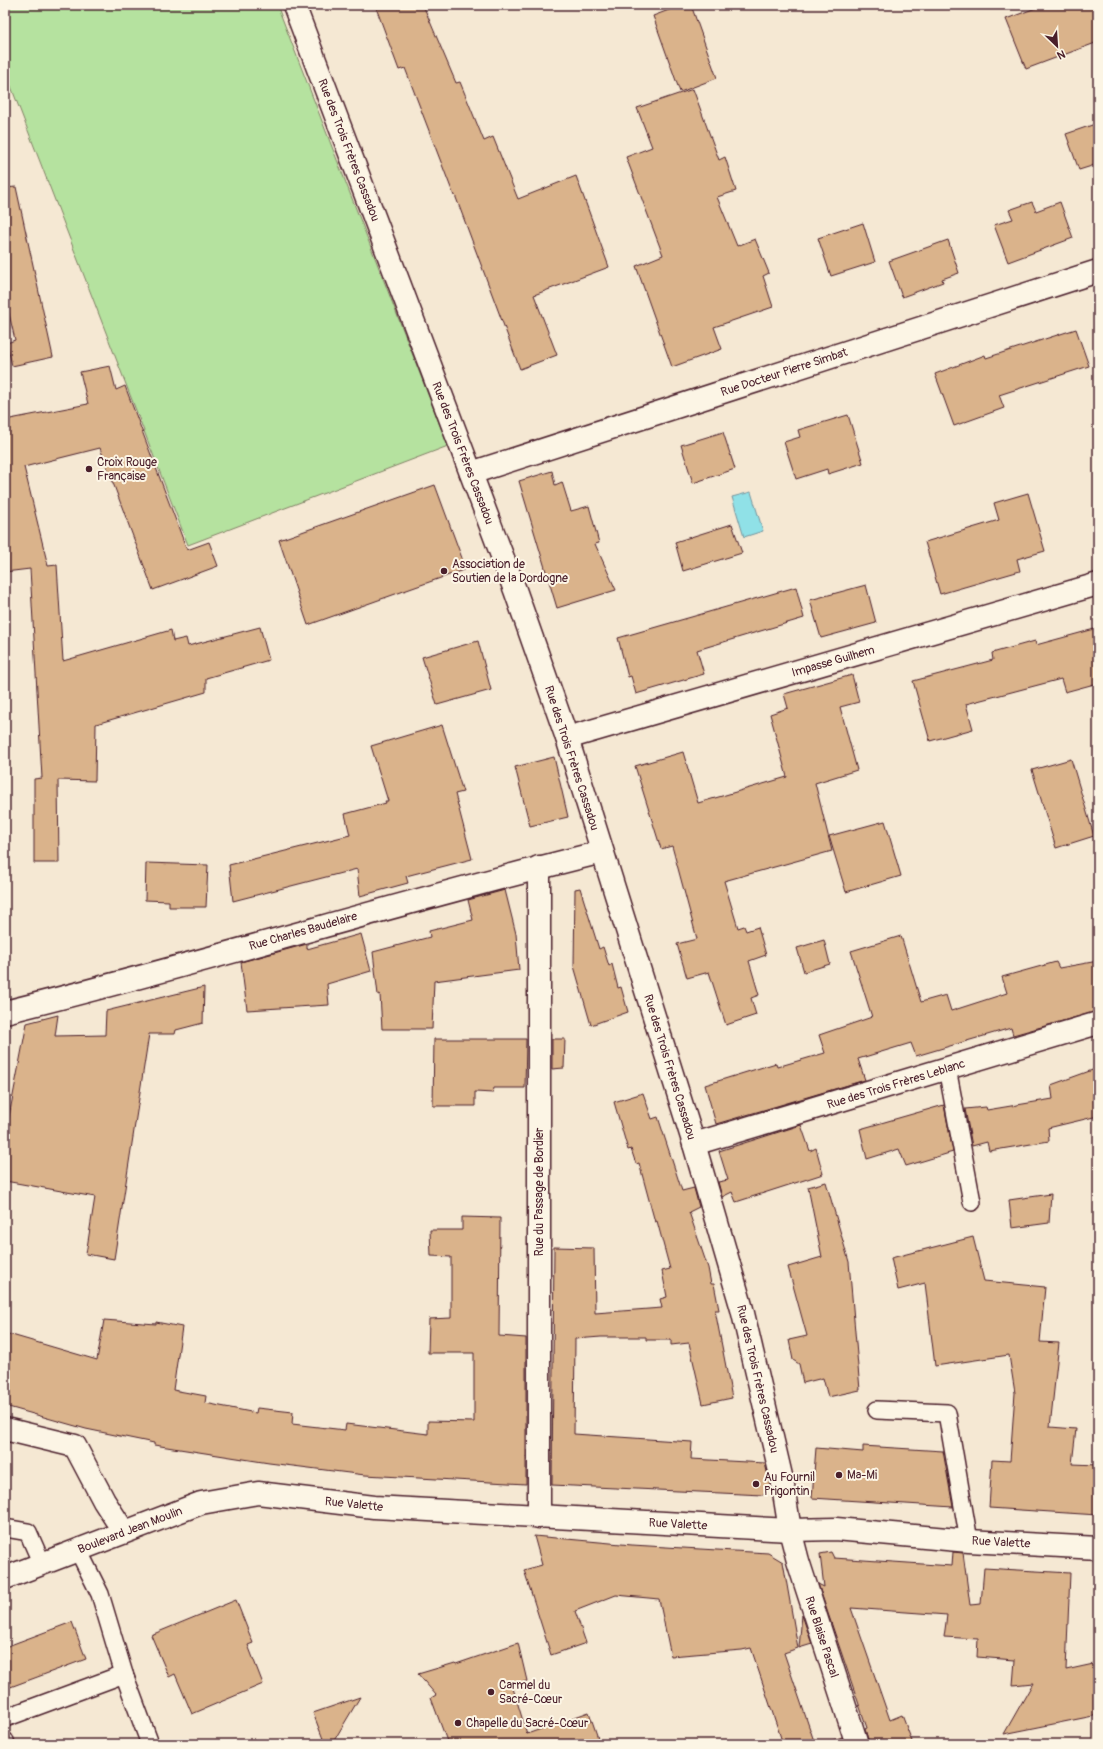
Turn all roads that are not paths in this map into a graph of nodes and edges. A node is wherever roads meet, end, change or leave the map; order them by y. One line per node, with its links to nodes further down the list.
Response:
1 (294, 5): 3 (street, Rue des Trois Frères Cassadou)
2 (1098, 271): 3 (street, Rue Docteur Pierre Simbat)
3 (470, 473): 5 (street, Rue des Trois Frères Cassadou)
4 (1098, 584): 5 (street, Impasse Guilhem)
5 (567, 738): 6 (street, Rue des Trois Frères Cassadou)
6 (602, 852): 7 (street, Rue Charles Baudelaire); 11 (street, Rue des Trois Frères Cassadou)
7 (539, 868): 8 (street, Rue Charles Baudelaire); 16 (street, Rue du Passage de Bordier)
8 (5, 1012)
9 (1098, 1023): 10 (street, Rue des Trois Frères Leblanc)
10 (947, 1068): 11 (street, Rue des Trois Frères Leblanc); 12 (lane)
11 (694, 1144): 18 (street, Rue des Trois Frères Cassadou)
12 (972, 1202)
13 (877, 1410): 20 (lane)
14 (5, 1430): 19 (street)
15 (258, 1493): 16 (street, Rue Valette); 19 (street, Boulevard Jean Moulin)
16 (539, 1518): 18 (street, Rue Valette)
17 (5, 1528): 23 (lane)
18 (790, 1530): 20 (street, Rue Valette); 28 (street, Rue Blaise Pascal)
19 (124, 1532): 22 (street, Boulevard Jean Moulin)
20 (969, 1541): 21 (street, Rue Valette)
21 (1098, 1548)
22 (78, 1550): 23 (street, Boulevard Jean Moulin); 25 (lane)
23 (42, 1564): 24 (street, Boulevard Jean Moulin)
24 (5, 1578)
25 (124, 1674): 26 (lane); 27 (lane)
26 (5, 1718)
27 (150, 1744)
28 (857, 1744)

